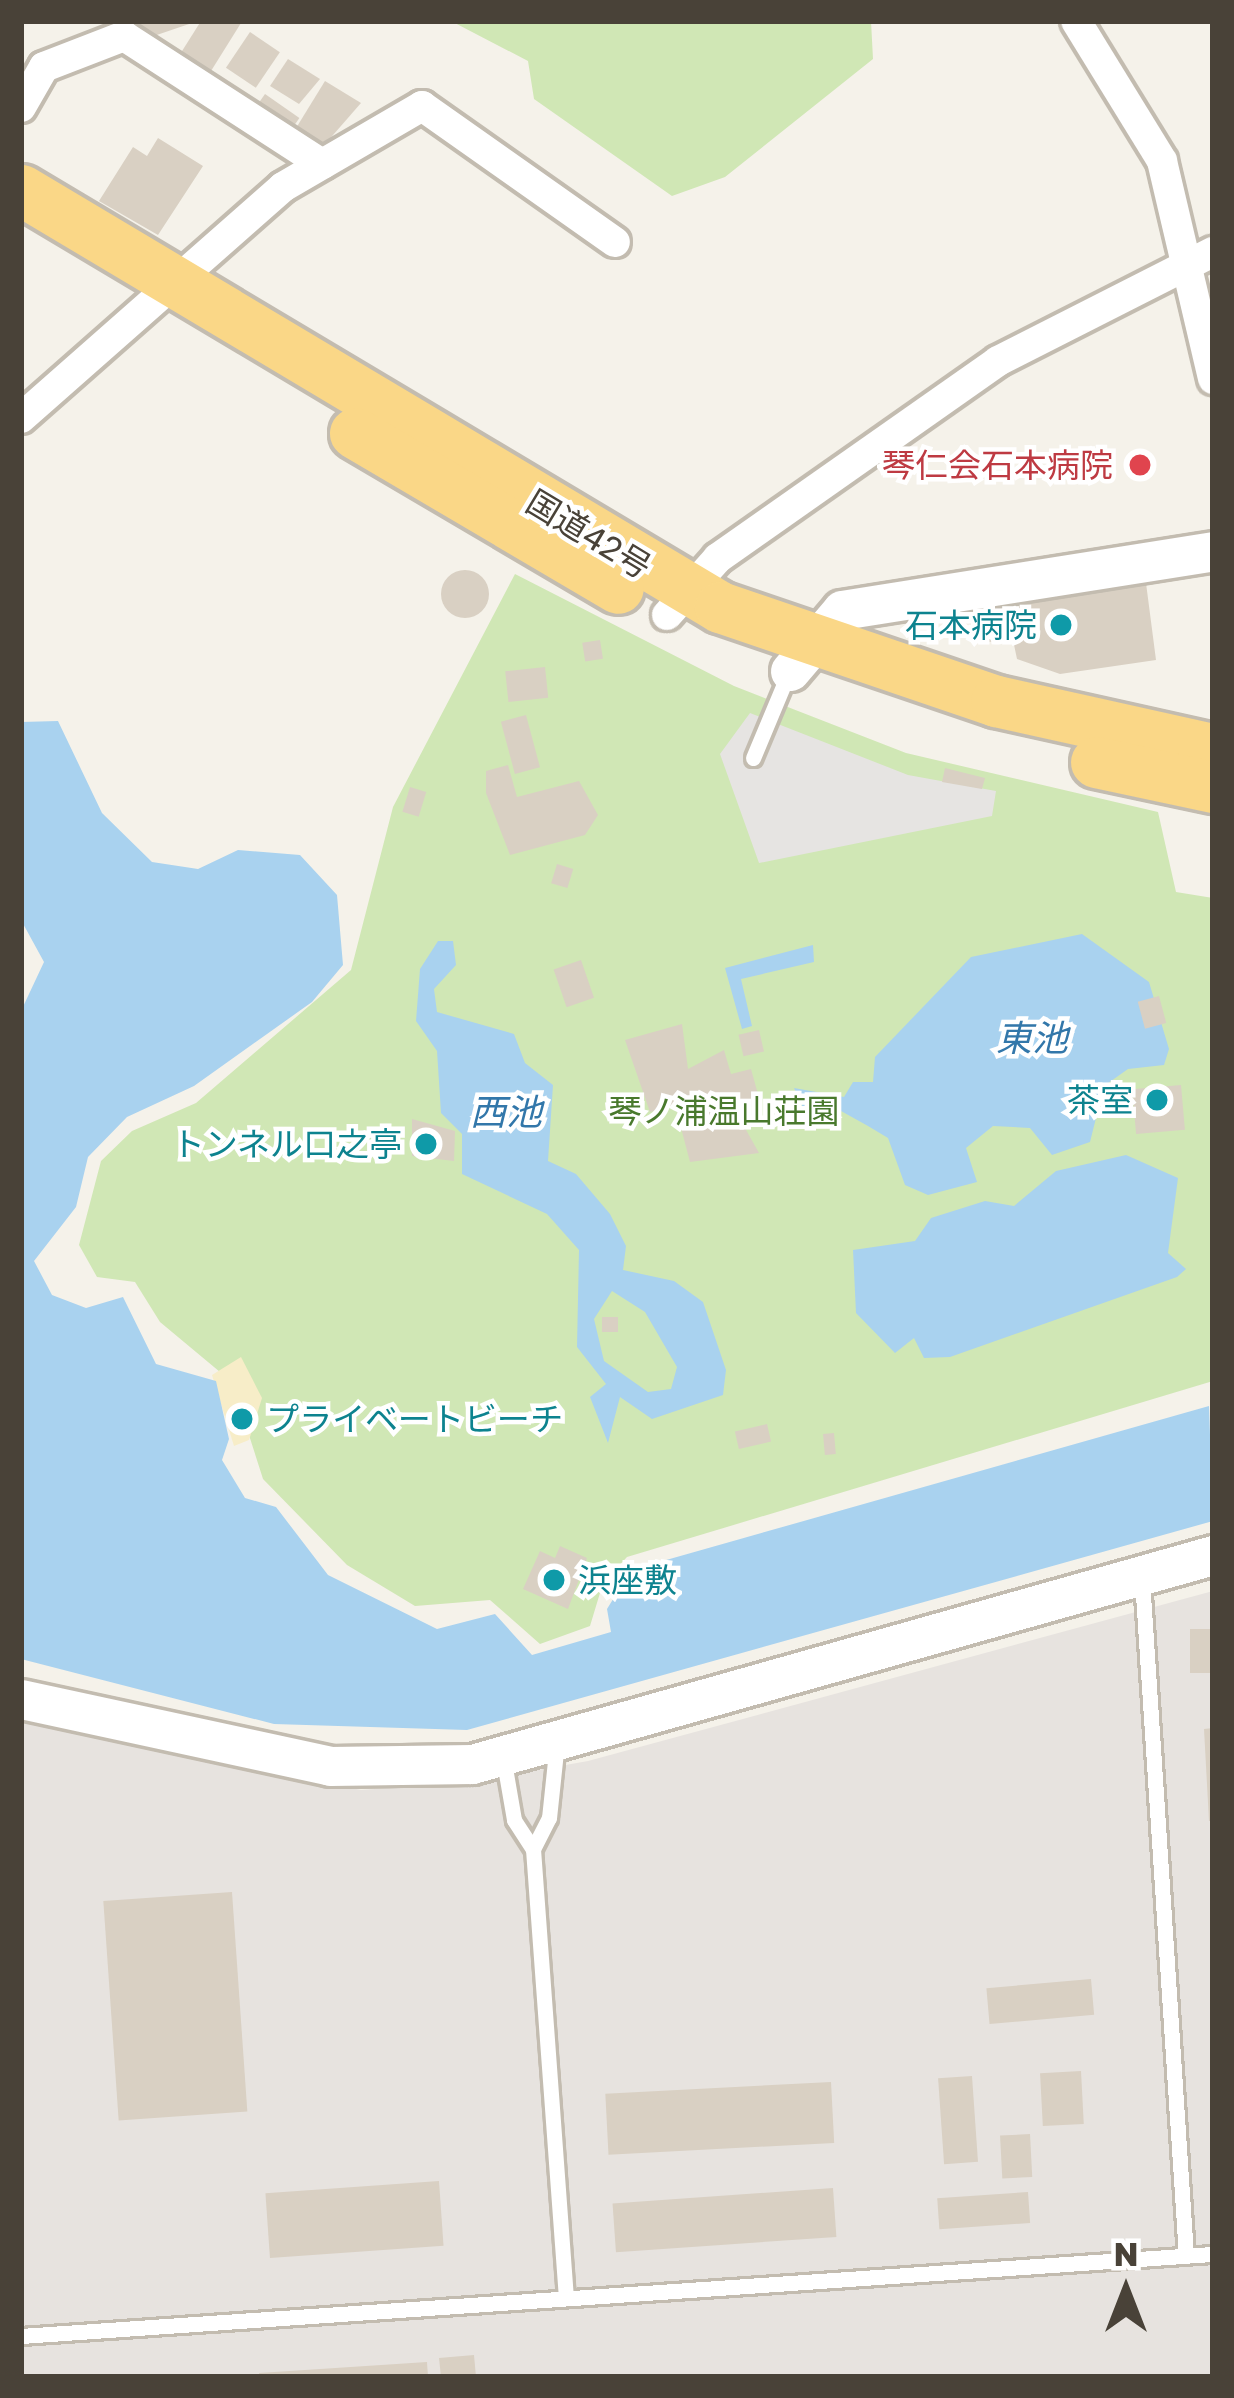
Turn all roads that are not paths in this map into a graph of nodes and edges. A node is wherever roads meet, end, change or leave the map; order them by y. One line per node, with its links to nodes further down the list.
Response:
1 (1076, 21): 7 (street)
2 (21, 107): 3 (street)
3 (322, 164): 6 (street); 8 (street)
4 (21, 190): 8 (highway, 国道42号)
5 (21, 229): 8 (highway, 国道42号)
6 (615, 242)
7 (1201, 257): 9 (street); 12 (street)
8 (162, 293): 10 (street); 12 (highway, 国道42号)
9 (1213, 379)
10 (21, 418)
11 (1213, 551): 13 (street)
12 (676, 602): 13 (highway, 国道42号)
13 (801, 657): 14 (highway, 国道42号); 15 (lane); 16 (highway, 国道42号)
14 (1213, 749)
15 (753, 758)
16 (1213, 787)
17 (1213, 1555): 18 (street)
18 (1142, 1576): 20 (street); 24 (lane)
19 (21, 1699): 21 (street)
20 (557, 1742): 21 (street); 22 (lane)
21 (503, 1756): 22 (lane)
22 (533, 1849): 25 (lane)
23 (1213, 2254): 24 (lane)
24 (1186, 2256): 25 (lane)
25 (566, 2296): 26 (lane)
26 (21, 2336)

